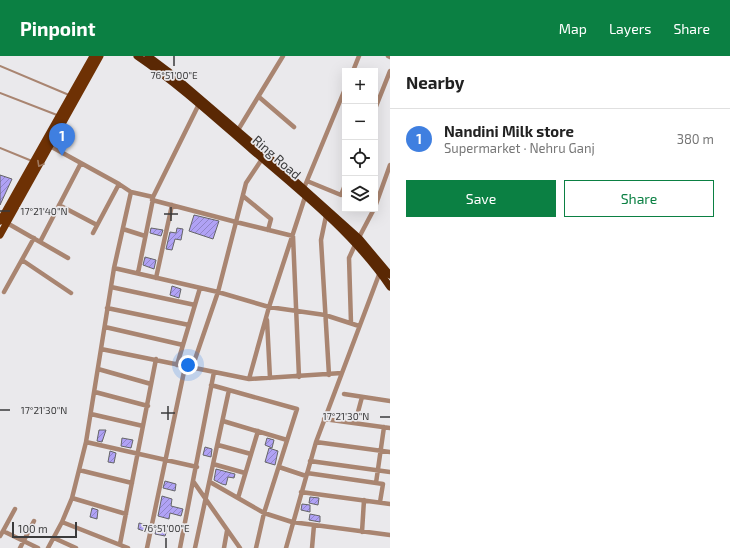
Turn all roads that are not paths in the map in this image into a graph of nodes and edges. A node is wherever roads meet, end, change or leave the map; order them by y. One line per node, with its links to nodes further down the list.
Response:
1 (93, 56): 11 (main road)
2 (100, 56): 19 (main road)
3 (137, 56): 14 (highway, Ring Road)
4 (148, 56): 18 (highway, Ring Road)
5 (283, 56): 13 (street)
6 (359, 56): 8 (street)
7 (0, 66): 11 (lane)
8 (354, 68)
9 (390, 71): 15 (street)
10 (0, 94): 16 (lane)
11 (71, 96): 16 (main road)
12 (342, 96): 25 (street)
13 (258, 97): 17 (street); 18 (street)
14 (199, 104): 21 (highway, Ring Road); 33 (street)
15 (377, 104)
16 (59, 116): 22 (main road)
17 (294, 127)
18 (238, 130): 27 (highway, Ring Road)
19 (50, 146): 23 (street); 38 (main road, one-way to 38)
20 (0, 148): 22 (lane)
21 (262, 159): 29 (street); 32 (highway, Ring Road)
22 (34, 161): 38 (main road)
23 (81, 163): 26 (street); 34 (street)
24 (390, 165): 31 (street)
25 (307, 181): 27 (street); 30 (street)
26 (119, 184): 28 (street); 40 (street)
27 (304, 188): 48 (highway, Ring Road)
28 (131, 192): 33 (street); 41 (street)
29 (243, 196): 39 (street); 42 (street)
30 (342, 196)
31 (378, 196)
32 (305, 197): 37 (highway, Ring Road); 46 (street)
33 (153, 199): 35 (street); 45 (street)
34 (59, 205): 40 (street); 49 (street)
35 (172, 206): 39 (street); 57 (street)
36 (372, 212): 48 (street)
37 (326, 216): 50 (highway, Ring Road); 69 (street)
38 (2, 220): 44 (main road); 47 (street)
39 (236, 222): 42 (street); 62 (street)
40 (98, 225): 43 (street)
41 (123, 229): 45 (street); 53 (street)
42 (268, 230): 46 (street)
43 (93, 233)
44 (0, 235)
45 (146, 236): 55 (street)
46 (292, 236): 65 (street); 67 (street)
47 (34, 238): 49 (street); 52 (street)
48 (359, 238): 50 (street); 56 (highway, Ring Road)
49 (40, 242): 51 (street)
50 (354, 245): 54 (highway, Ring Road); 70 (street)
51 (68, 258)
52 (22, 260): 61 (street); 63 (street)
53 (114, 268): 55 (street); 58 (street)
54 (380, 272): 59 (highway, Ring Road); 72 (street)
55 (138, 273): 57 (street)
56 (390, 275)
57 (156, 278): 60 (street)
58 (110, 287): 64 (street); 66 (street)
59 (390, 287)
60 (200, 288): 62 (street); 64 (street)
61 (4, 292)
62 (218, 292): 65 (street); 79 (street)
63 (71, 293)
64 (195, 305): 71 (street)
65 (269, 307): 67 (street); 68 (street)
66 (107, 308): 71 (street); 73 (street)
67 (295, 311): 69 (street); 84 (street)
68 (267, 315): 85 (street); 86 (street)
69 (325, 315): 70 (street); 83 (street)
70 (351, 323): 72 (street)
71 (189, 326): 74 (street)
72 (359, 326): 82 (street)
73 (105, 328): 74 (street); 75 (street)
74 (183, 345): 77 (street)
75 (101, 349): 76 (street); 80 (street)
76 (156, 360): 77 (street); 87 (street)
77 (177, 365): 78 (street)
78 (185, 367): 79 (street); 111 (street)
79 (192, 368): 81 (street)
80 (98, 369): 87 (street); 90 (street)
81 (214, 372): 86 (street); 88 (street)
82 (342, 373): 83 (street); 96 (street)
83 (329, 375): 84 (street)
84 (299, 377): 85 (street)
85 (270, 378): 86 (street)
86 (249, 379)
87 (151, 384): 94 (street)
88 (211, 385): 89 (street); 114 (street)
89 (229, 390): 97 (street); 103 (street)
90 (95, 392): 94 (street); 95 (street)
91 (344, 394): 92 (street)
92 (362, 397): 93 (street); 98 (street)
93 (390, 401)
94 (148, 406): 99 (street)
95 (91, 414): 99 (street); 104 (street)
96 (324, 419): 98 (street); 105 (street)
97 (223, 421): 102 (street); 106 (street)
98 (355, 423): 100 (street)
99 (143, 426): 109 (street)
100 (384, 427): 101 (street); 107 (street)
101 (390, 428)
102 (258, 431): 103 (street); 110 (street)
103 (287, 440): 115 (street)
104 (86, 442): 109 (street); 116 (street)
105 (316, 442): 107 (street); 112 (street)
106 (218, 445): 110 (street); 113 (street)
107 (381, 451): 108 (street); 117 (street)
108 (390, 452)
109 (138, 453): 111 (street); 124 (street)
110 (251, 454): 119 (street)
111 (166, 460): 114 (street); 152 (street)
112 (310, 461): 117 (street); 120 (street)
113 (214, 464): 119 (street); 122 (street)
114 (196, 467): 121 (street)
115 (279, 467): 120 (street); 133 (street)
116 (79, 470): 124 (street); 126 (street)
117 (378, 471): 118 (street); 123 (street)
118 (390, 472)
119 (245, 473): 127 (street)
120 (306, 474): 123 (street); 125 (street)
121 (193, 481): 128 (street); 153 (street)
122 (210, 482): 127 (street); 128 (street)
123 (376, 482): 130 (street)
124 (132, 483): 134 (street)
125 (301, 492): 129 (street); 137 (street)
126 (72, 498): 134 (street); 136 (street)
127 (238, 498): 133 (street)
128 (206, 499): 140 (street); 154 (street)
129 (364, 500): 130 (street); 141 (street)
130 (380, 502): 131 (street)
131 (390, 504)
132 (15, 509): 139 (street)
133 (264, 513): 137 (street); 157 (street)
134 (126, 514): 146 (street)
135 (34, 521): 145 (street)
136 (62, 522): 144 (street); 146 (street)
137 (292, 522): 138 (street); 158 (street)
138 (314, 525): 141 (street); 159 (street)
139 (3, 531): 143 (street); 145 (street)
140 (227, 531): 155 (street); 156 (street)
141 (362, 532): 142 (street)
142 (390, 535)
143 (0, 536)
144 (54, 538): 149 (street); 150 (street)
145 (24, 541): 147 (street); 148 (street)
146 (120, 544): 151 (street)
147 (20, 548)
148 (38, 548)
149 (48, 548)
150 (76, 548)
151 (128, 548)
152 (147, 548)
153 (180, 548)
154 (195, 548)
155 (224, 548)
156 (240, 548)
157 (256, 548)
158 (286, 548)
159 (312, 548)

